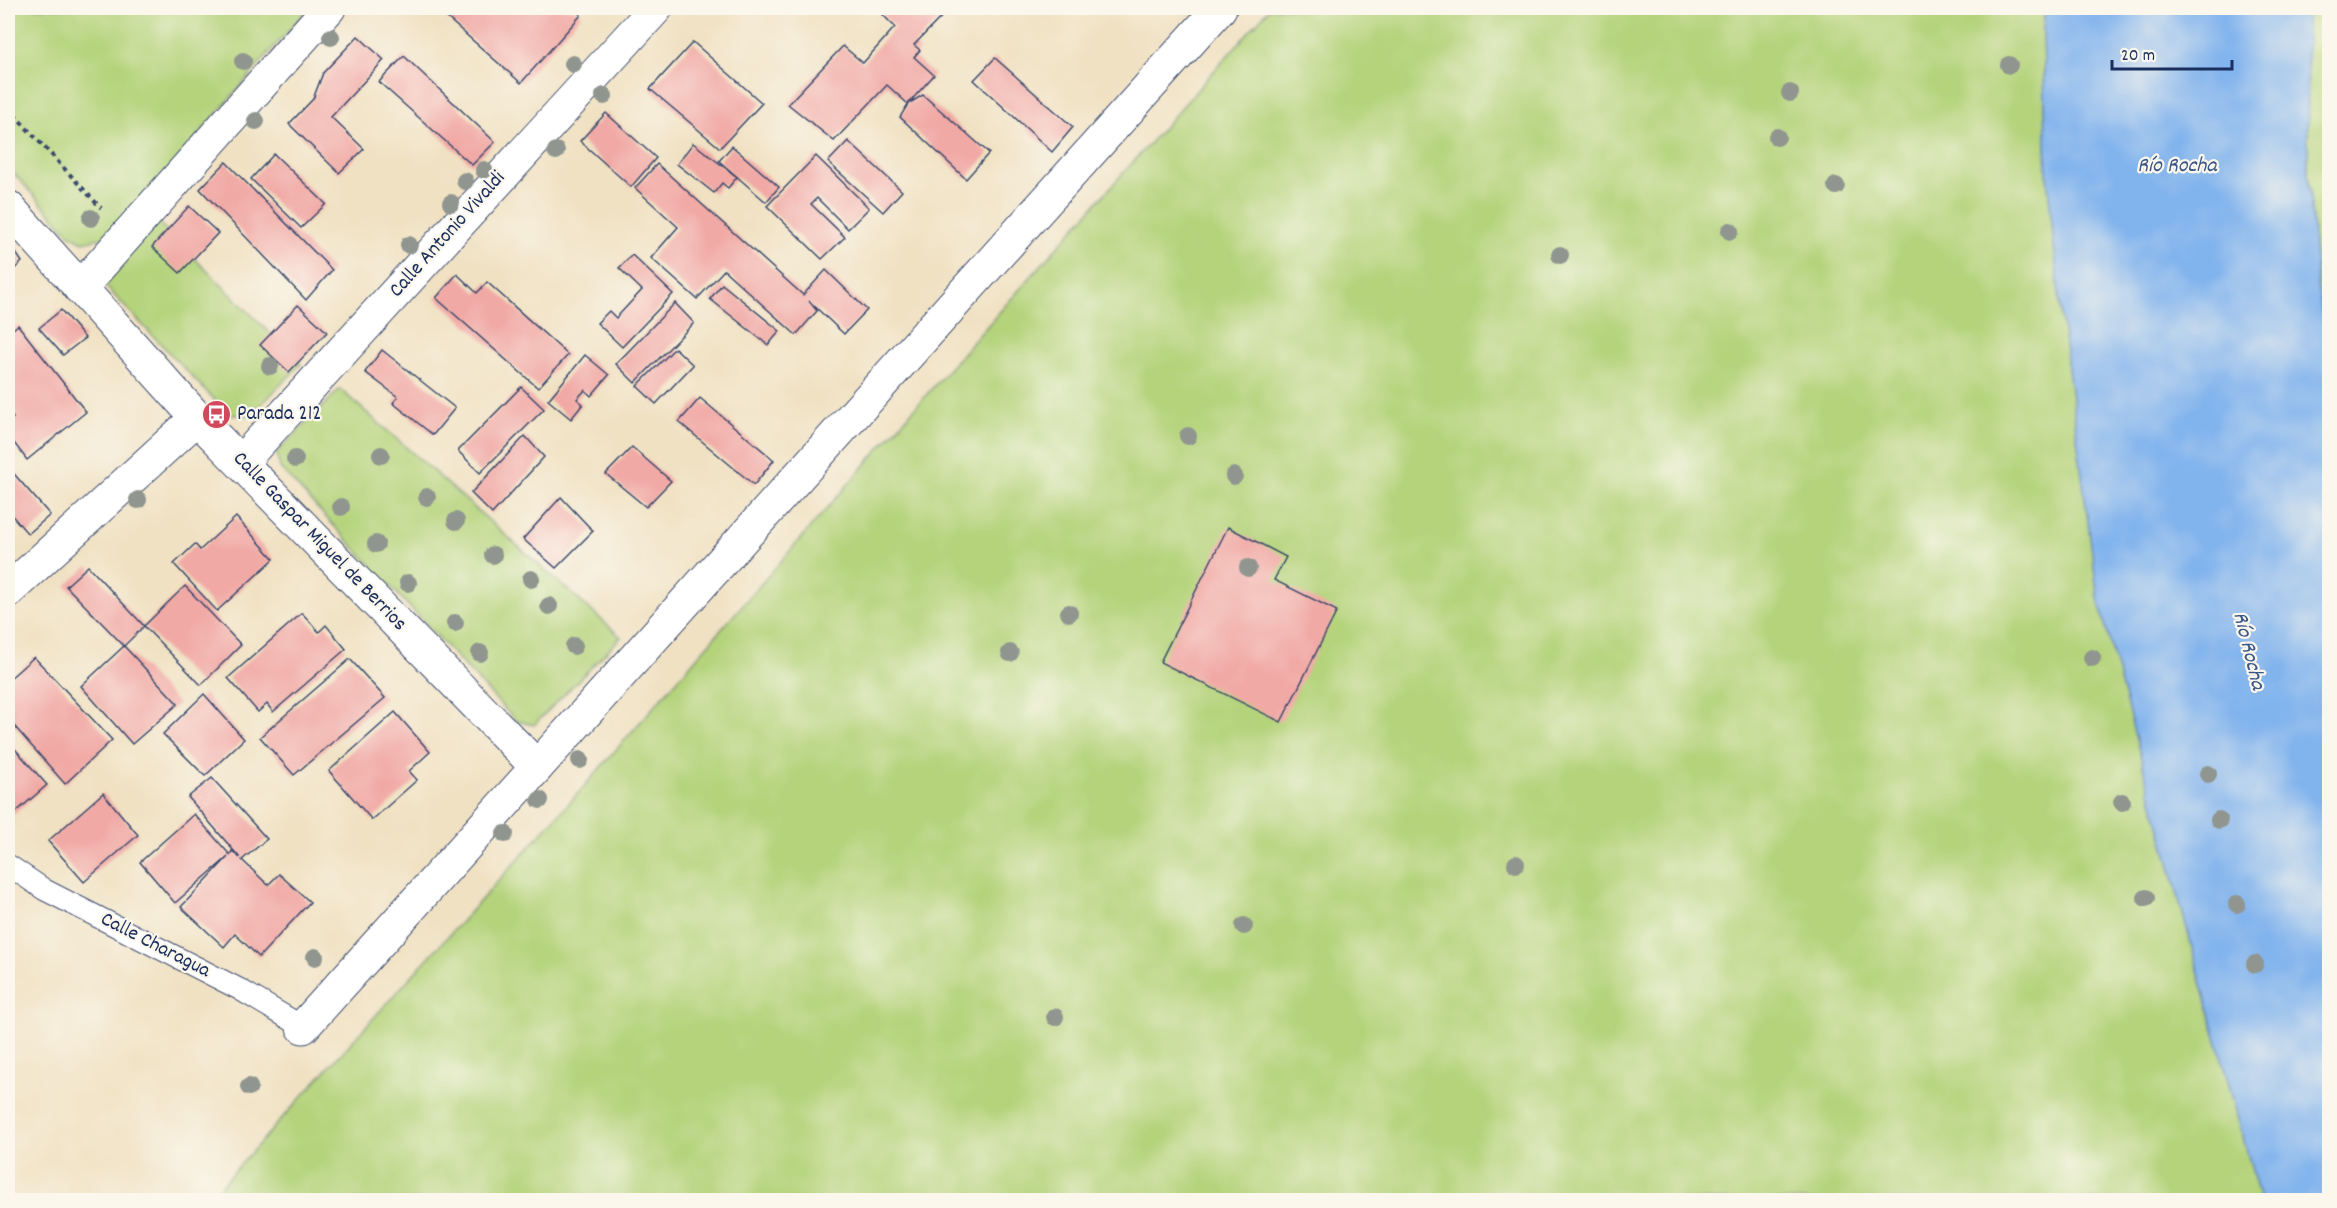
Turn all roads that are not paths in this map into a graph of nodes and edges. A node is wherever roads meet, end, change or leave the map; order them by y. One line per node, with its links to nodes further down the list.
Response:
1 (329, 8): 5 (street)
2 (656, 8): 7 (street, Calle Antonio Vivaldi)
3 (1220, 8): 9 (street)
4 (8, 207): 5 (street, Calle Gaspar Miguel de Berrios)
5 (80, 288): 6 (street, Calle Gaspar Miguel de Berrios)
6 (197, 418): 7 (street, Calle Gaspar Miguel de Berrios); 8 (street)
7 (241, 462): 9 (street, Calle Gaspar Miguel de Berrios)
8 (8, 591)
9 (537, 767): 11 (street)
10 (8, 865): 11 (lane, Calle Charagua)
11 (303, 1027)

